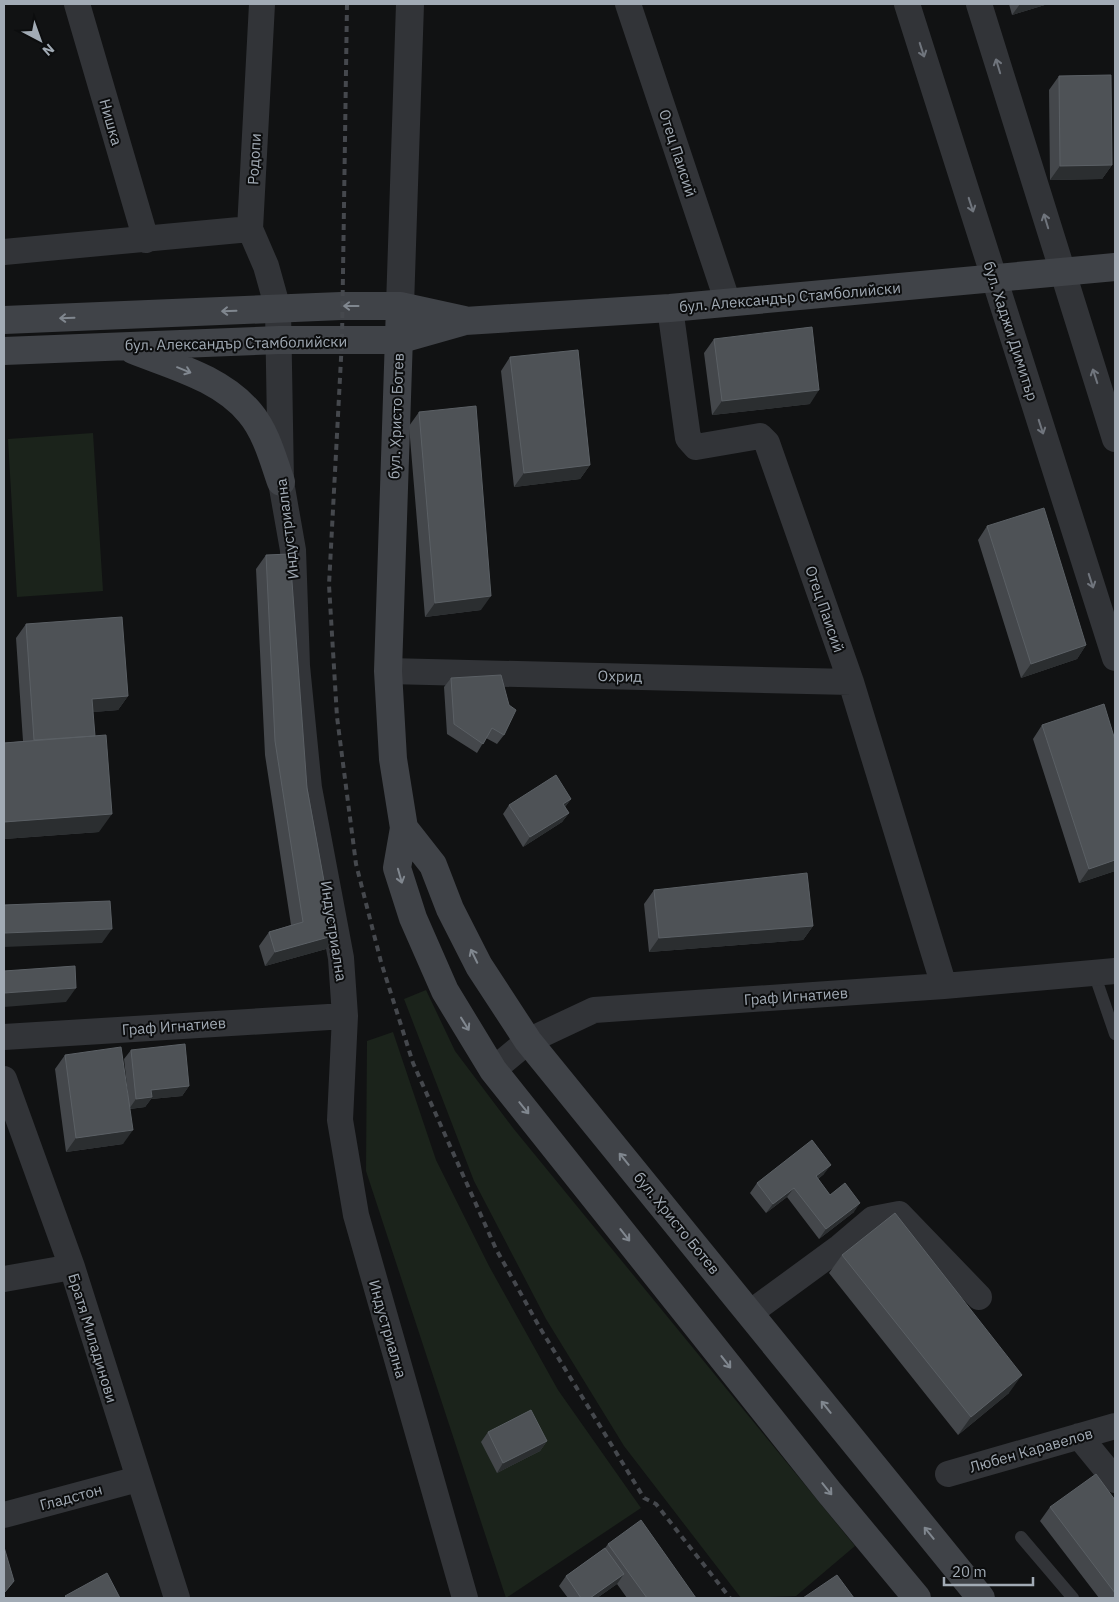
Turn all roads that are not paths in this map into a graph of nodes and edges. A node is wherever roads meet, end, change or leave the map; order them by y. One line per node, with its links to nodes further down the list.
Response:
1 (77, 4): 8 (street, Нишка)
2 (262, 4): 7 (street, Родопи)
3 (410, 4): 14 (street, бул. Христо Ботев)
4 (628, 4): 13 (street, Отец Паисий)
5 (907, 4): 12 (street, бул. Хаджи Димитър, one-way to 12)
6 (979, 4): 11 (street, one-way to 6)
7 (250, 229): 8 (street); 16 (street, Родопи)
8 (146, 240): 9 (street)
9 (4, 252)
10 (1115, 267): 11 (main road, бул. Александър Стамболийски)
11 (1062, 271): 12 (main road, бул. Александър Стамболийски); 23 (street, one-way to 11)
12 (994, 278): 13 (main road, бул. Александър Стамболийски); 26 (street, бул. Хаджи Димитър, one-way to 26)
13 (728, 303): 15 (main road, бул. Александър Стамболийски)
14 (400, 306): 16 (main road, бул. Александър Стамболийски, one-way to 16); 18 (main road, бул. Александър Стамболийски); 20 (main road, бул. Христо Ботев)
15 (670, 308): 18 (main road, бул. Александър Стамболийски); 28 (street, Отец Паисий)
16 (278, 310): 17 (main road, бул. Александър Стамболийски, one-way to 17); 19 (street, Индустриална)
17 (4, 320)
18 (465, 321): 20 (main road, бул. Александър Стамболийски)
19 (279, 340): 20 (main road, бул. Александър Стамболийски); 21 (main road, бул. Александър Стамболийски); 25 (street, Индустриална)
20 (398, 340): 27 (main road, бул. Христо Ботев)
21 (122, 346): 22 (main road, бул. Александър Стамболийски); 25 (main road, one-way to 25)
22 (4, 351)
23 (1110, 403): 24 (street)
24 (1115, 439)
25 (281, 482): 32 (street, Индустриална)
26 (1115, 658)
27 (388, 671): 28 (street, Охрид); 29 (main road, бул. Христо Ботев)
28 (851, 682): 31 (street, Отец Паисий)
29 (404, 828): 35 (main road, бул. Христо Ботев, one-way to 29); 36 (main road, бул. Христо Ботев, one-way to 36)
30 (1104, 972): 31 (street, Граф Игнатиев); 33 (lane)
31 (944, 986): 35 (street, Граф Игнатиев)
32 (345, 1016): 34 (street, Граф Игнатиев); 50 (street, Индустриална)
33 (1115, 1034)
34 (4, 1037)
35 (528, 1041): 36 (street, Граф Игнатиев); 41 (main road, бул. Христо Ботев, one-way to 35)
36 (493, 1070): 51 (main road, бул. Христо Ботев, one-way to 51)
37 (4, 1079): 38 (street, Братя Миладинови)
38 (72, 1268): 39 (street); 45 (street, Братя Миладинови)
39 (4, 1279)
40 (979, 1297): 41 (street)
41 (750, 1313): 52 (main road, бул. Христо Ботев, one-way to 41)
42 (1115, 1426): 43 (street, Любен Каравелов)
43 (1079, 1436): 44 (street, Любен Каравелов); 46 (street)
44 (948, 1474)
45 (138, 1479): 47 (street, Гладстон); 49 (street, Братя Миладинови)
46 (1115, 1480)
47 (4, 1515)
48 (1021, 1537): 53 (lane)
49 (177, 1598)
50 (465, 1598)
51 (917, 1598)
52 (981, 1598)
53 (1073, 1598)

